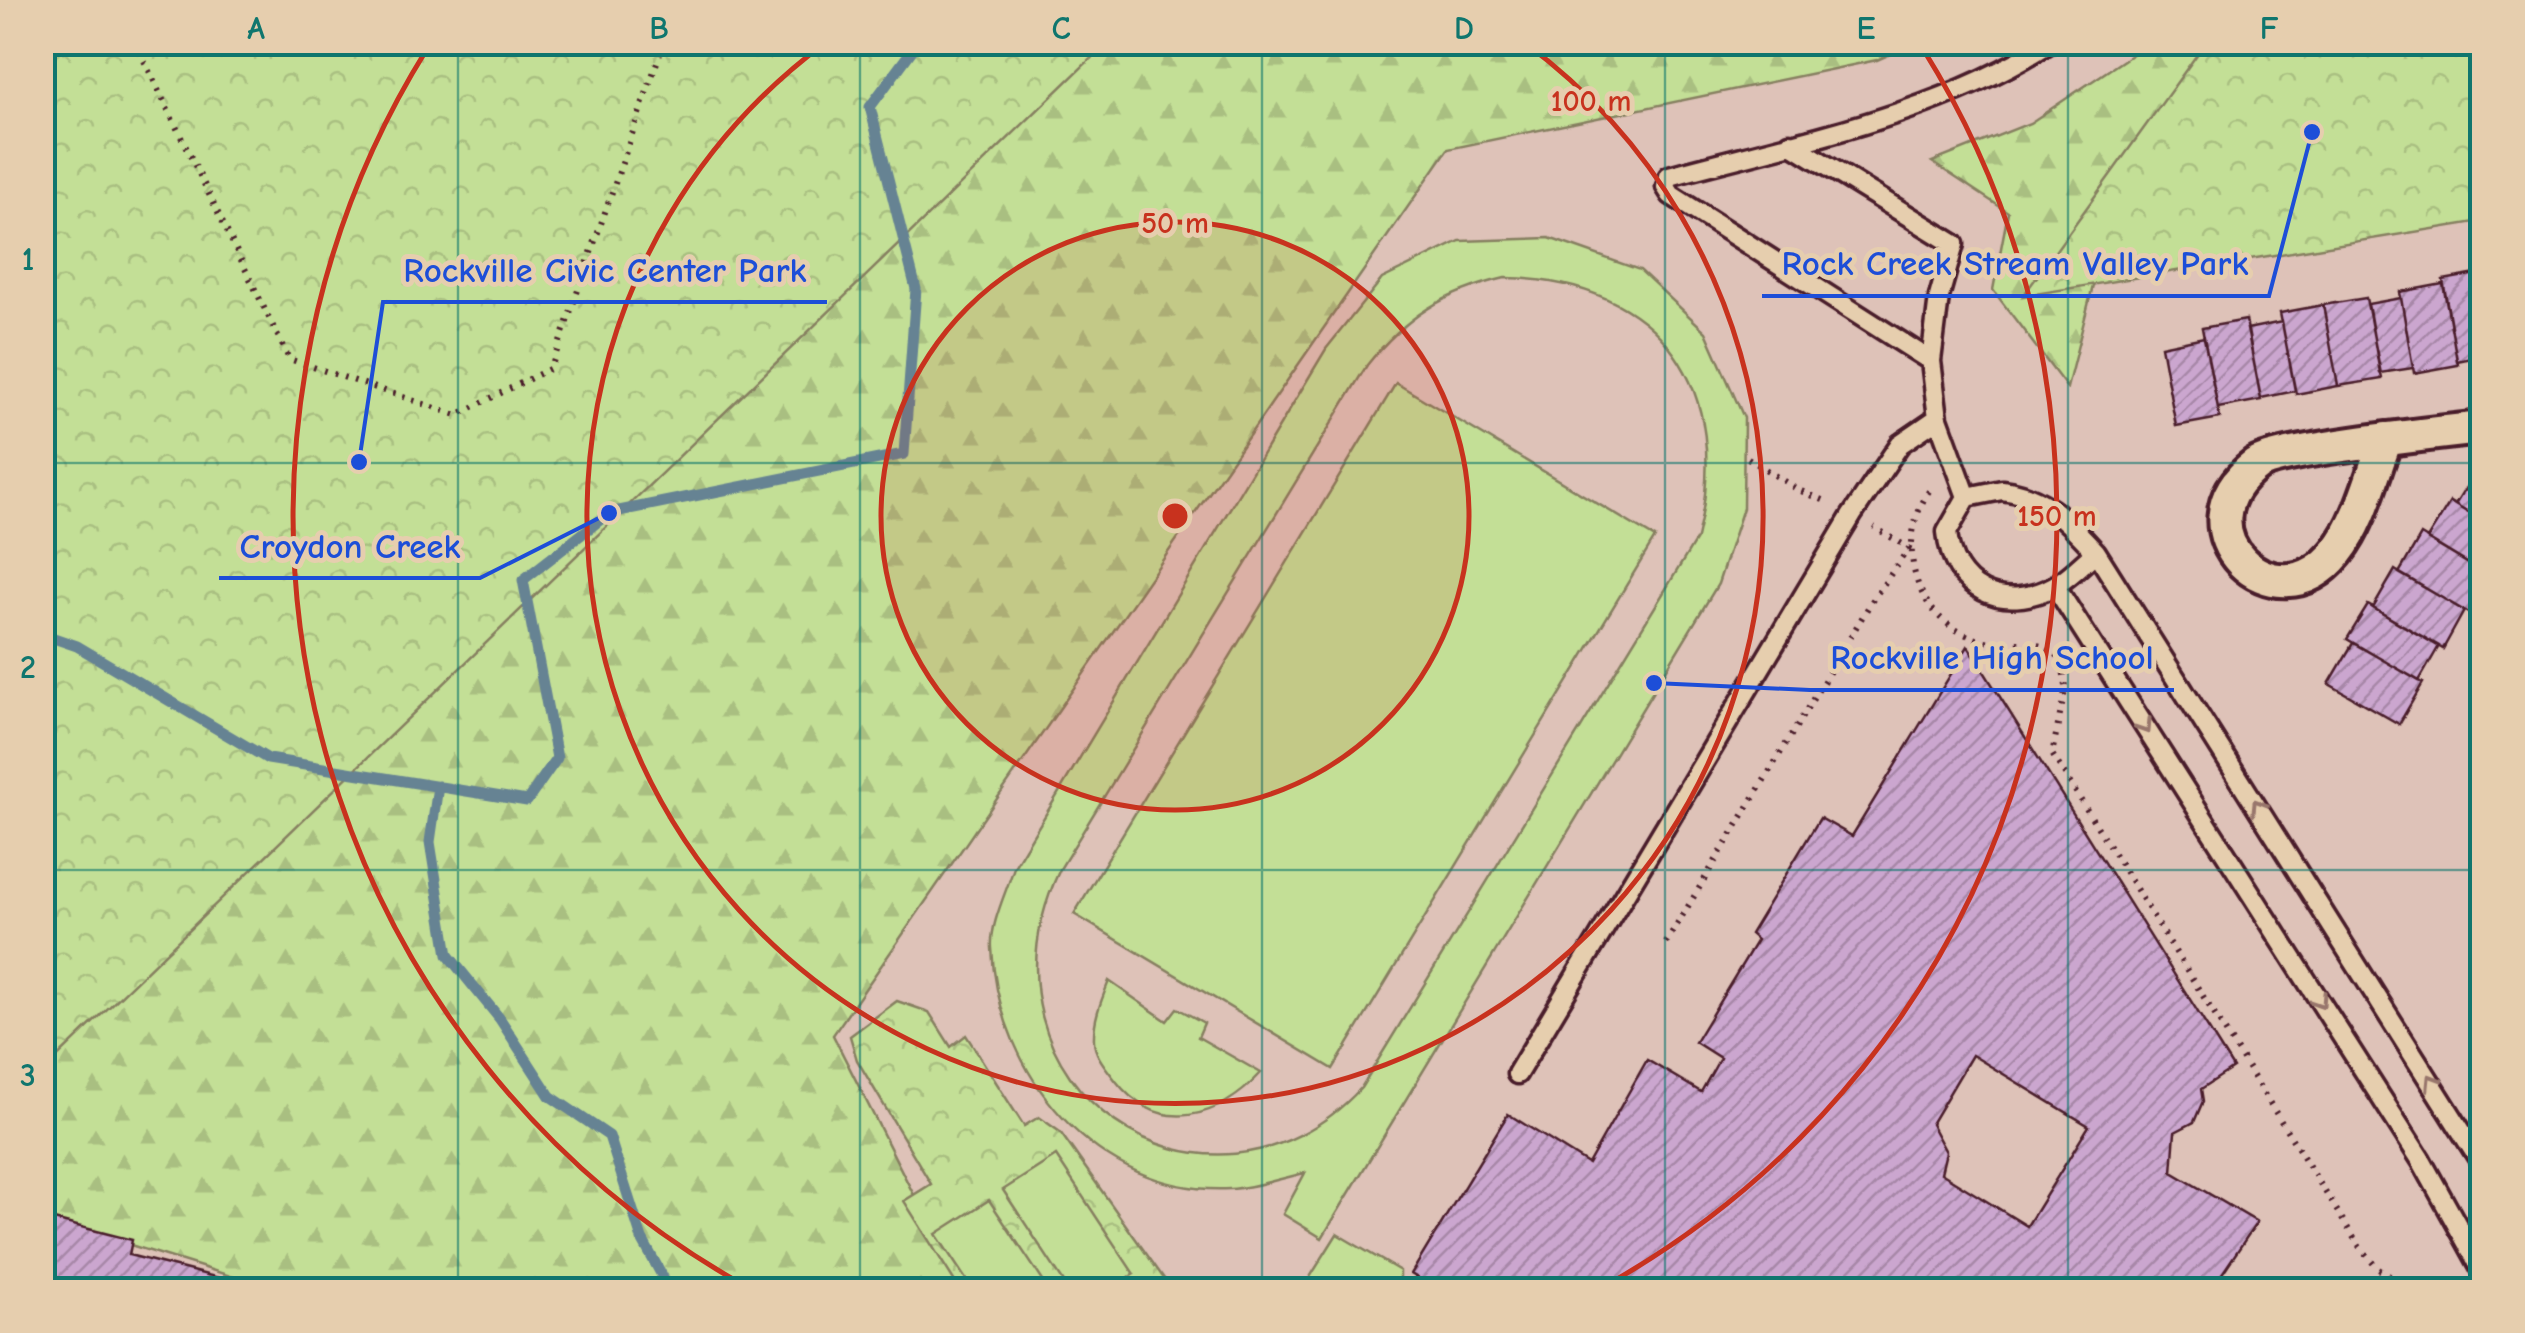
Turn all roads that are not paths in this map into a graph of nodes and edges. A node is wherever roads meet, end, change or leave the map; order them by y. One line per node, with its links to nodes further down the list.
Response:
1 (2051, 42): 2 (lane)
2 (1790, 143): 3 (lane); 3 (lane)
3 (1930, 361): 4 (lane)
4 (1938, 418): 7 (lane); 10 (lane)
5 (2482, 428): 6 (street)
6 (2386, 439): 6 (street)
7 (1967, 497): 8 (lane); 9 (lane)
8 (2096, 552): 9 (lane); 11 (lane, one-way to 8)
9 (2055, 586): 12 (lane, one-way to 12)
10 (1517, 1074)
11 (2482, 1164)
12 (2482, 1270)

